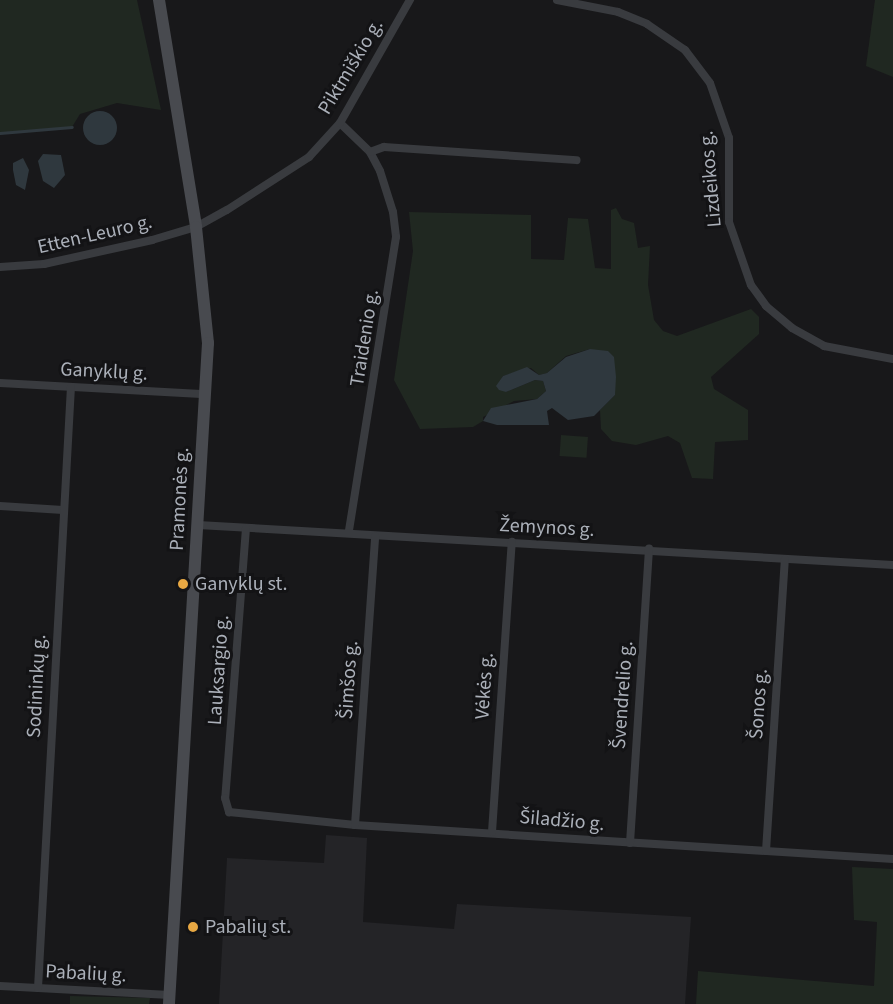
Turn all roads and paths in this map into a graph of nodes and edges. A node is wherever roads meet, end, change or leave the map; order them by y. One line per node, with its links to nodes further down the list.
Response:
1 (159, 0): 7 (main road, Pramonės g.)
2 (410, 0): 4 (street, Piktmiškio g.)
3 (557, 0): 9 (street, Lizdeikos g.)
4 (340, 123): 5 (street, Traidenio g.); 7 (street, Piktmiškio g.)
5 (370, 152): 6 (street); 17 (street, Traidenio g.)
6 (577, 160)
7 (196, 227): 8 (street, Etten-Leuro g.); 12 (main road, Pramonės g.)
8 (0, 267)
9 (893, 359)
10 (0, 383): 11 (street, Ganyklų g.)
11 (71, 387): 12 (street, Ganyklų g.); 14 (street, Sodininkų g.)
12 (206, 393): 15 (main road, Pramonės g.)
13 (0, 506): 14 (street)
14 (63, 510): 30 (street, Sodininkų g.)
15 (198, 525): 16 (street, Žemynos g.); 31 (main road, Pramonės g.)
16 (246, 528): 17 (street, Žemynos g.); 23 (street, Lauksargio g.)
17 (349, 532): 18 (street, Žemynos g.)
18 (375, 537): 19 (street, Žemynos g.); 24 (street, Šimšos g.)
19 (512, 542): 20 (street, Žemynos g.); 25 (street, Vėkės g.)
20 (649, 549): 21 (street, Žemynos g.); 26 (street, Švendrelio g.)
21 (785, 560): 22 (street, Žemynos g.); 27 (street, Šonos g.)
22 (893, 565)
23 (229, 812): 24 (street, Šiladžio g.)
24 (355, 825): 25 (street, Šiladžio g.)
25 (492, 832): 26 (street, Šiladžio g.)
26 (630, 843): 27 (street, Šiladžio g.)
27 (766, 851): 28 (street, Šiladžio g.)
28 (893, 860)
29 (0, 986): 30 (street, Pabalių g.)
30 (38, 988): 31 (street, Pabalių g.)
31 (170, 1000)

